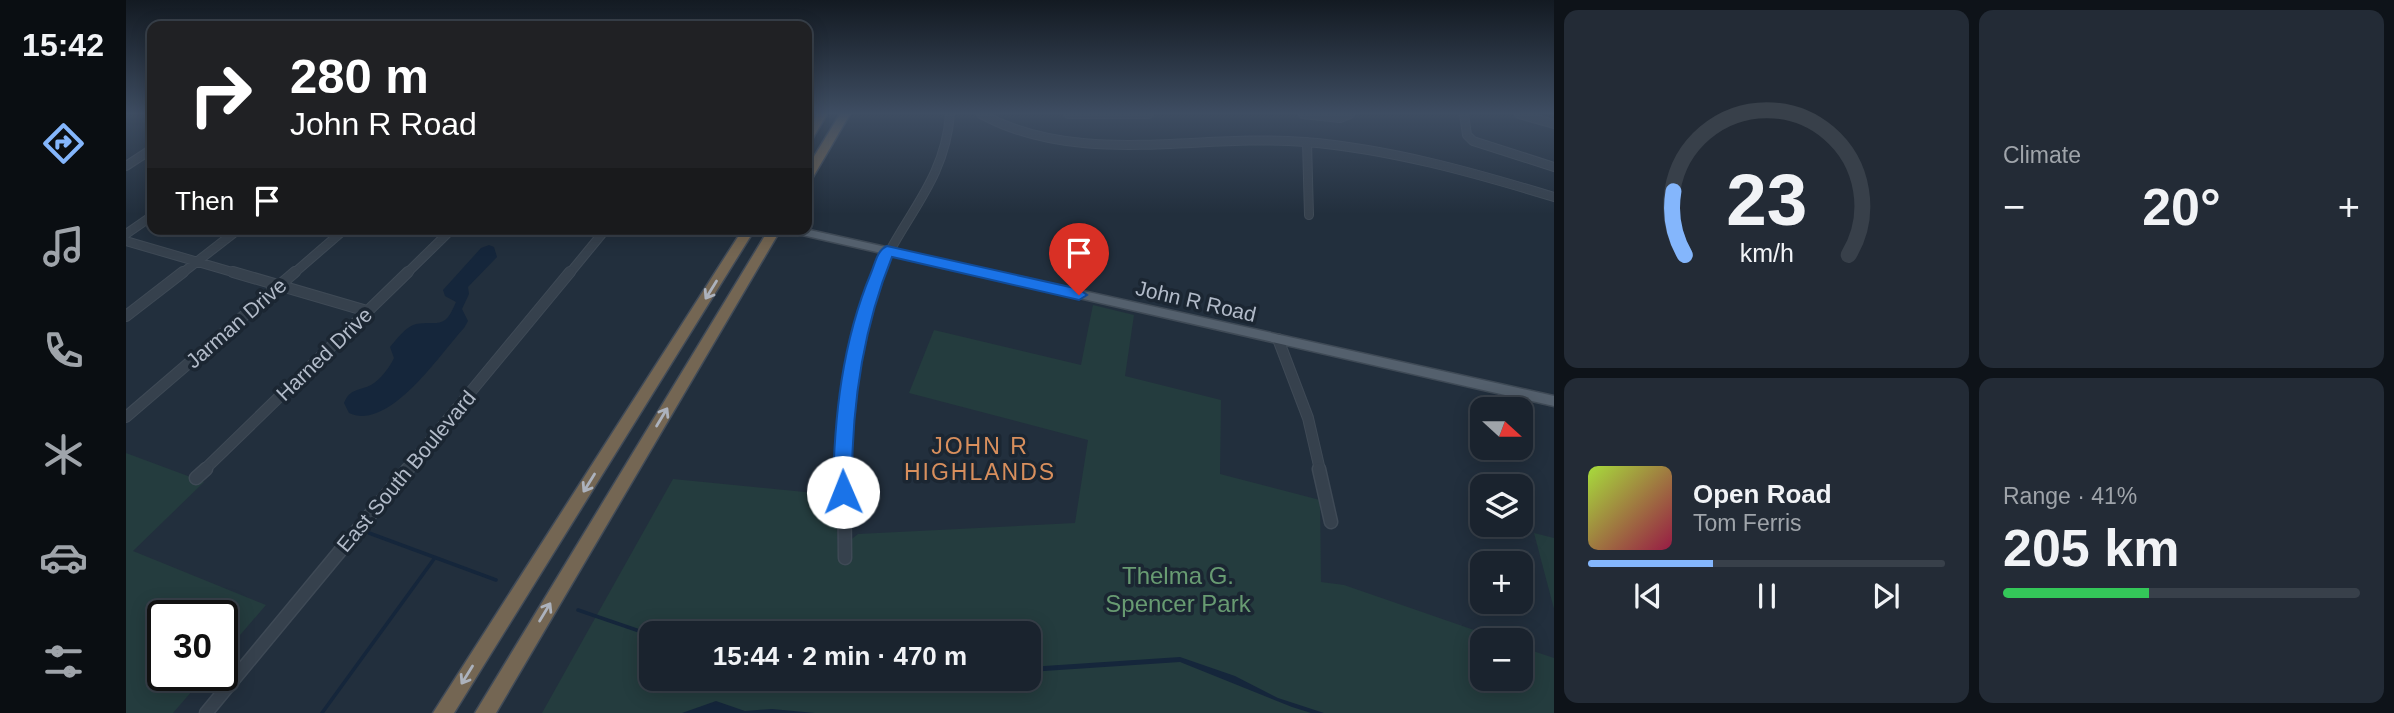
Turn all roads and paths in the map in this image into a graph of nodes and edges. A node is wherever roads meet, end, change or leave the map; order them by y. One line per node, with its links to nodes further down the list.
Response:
1 (825, 147): 9 (highway)
2 (948, 147): 22 (street)
3 (1307, 147): 11 (street)
4 (1339, 147): 10 (street)
5 (1493, 147): 8 (street)
6 (147, 152): 7 (street)
7 (126, 166)
8 (1554, 167)
9 (812, 169)
10 (1554, 197)
11 (1309, 215)
12 (147, 219): 13 (street)
13 (126, 234)
14 (812, 234): 22 (main road, John R Road)
15 (231, 235): 23 (street)
16 (338, 235): 24 (street, Jarman Drive)
17 (446, 235): 25 (street, Harned Drive)
18 (601, 235): 33 (street, East South Boulevard)
19 (745, 235): 34 (highway, one-way to 34)
20 (772, 235): 35 (highway, one-way to 20)
21 (126, 241): 23 (street)
22 (887, 251): 27 (main road, John R Road); 32 (street)
23 (197, 262): 24 (street); 26 (street)
24 (279, 286): 25 (street); 29 (street, Jarman Drive)
25 (367, 312): 30 (street, Harned Drive)
26 (126, 316)
27 (1278, 339): 28 (main road, John R Road); 31 (street)
28 (1554, 401)
29 (126, 417)
30 (196, 478)
31 (1331, 522)
32 (845, 558)
33 (206, 713)
34 (443, 713)
35 (485, 713)

